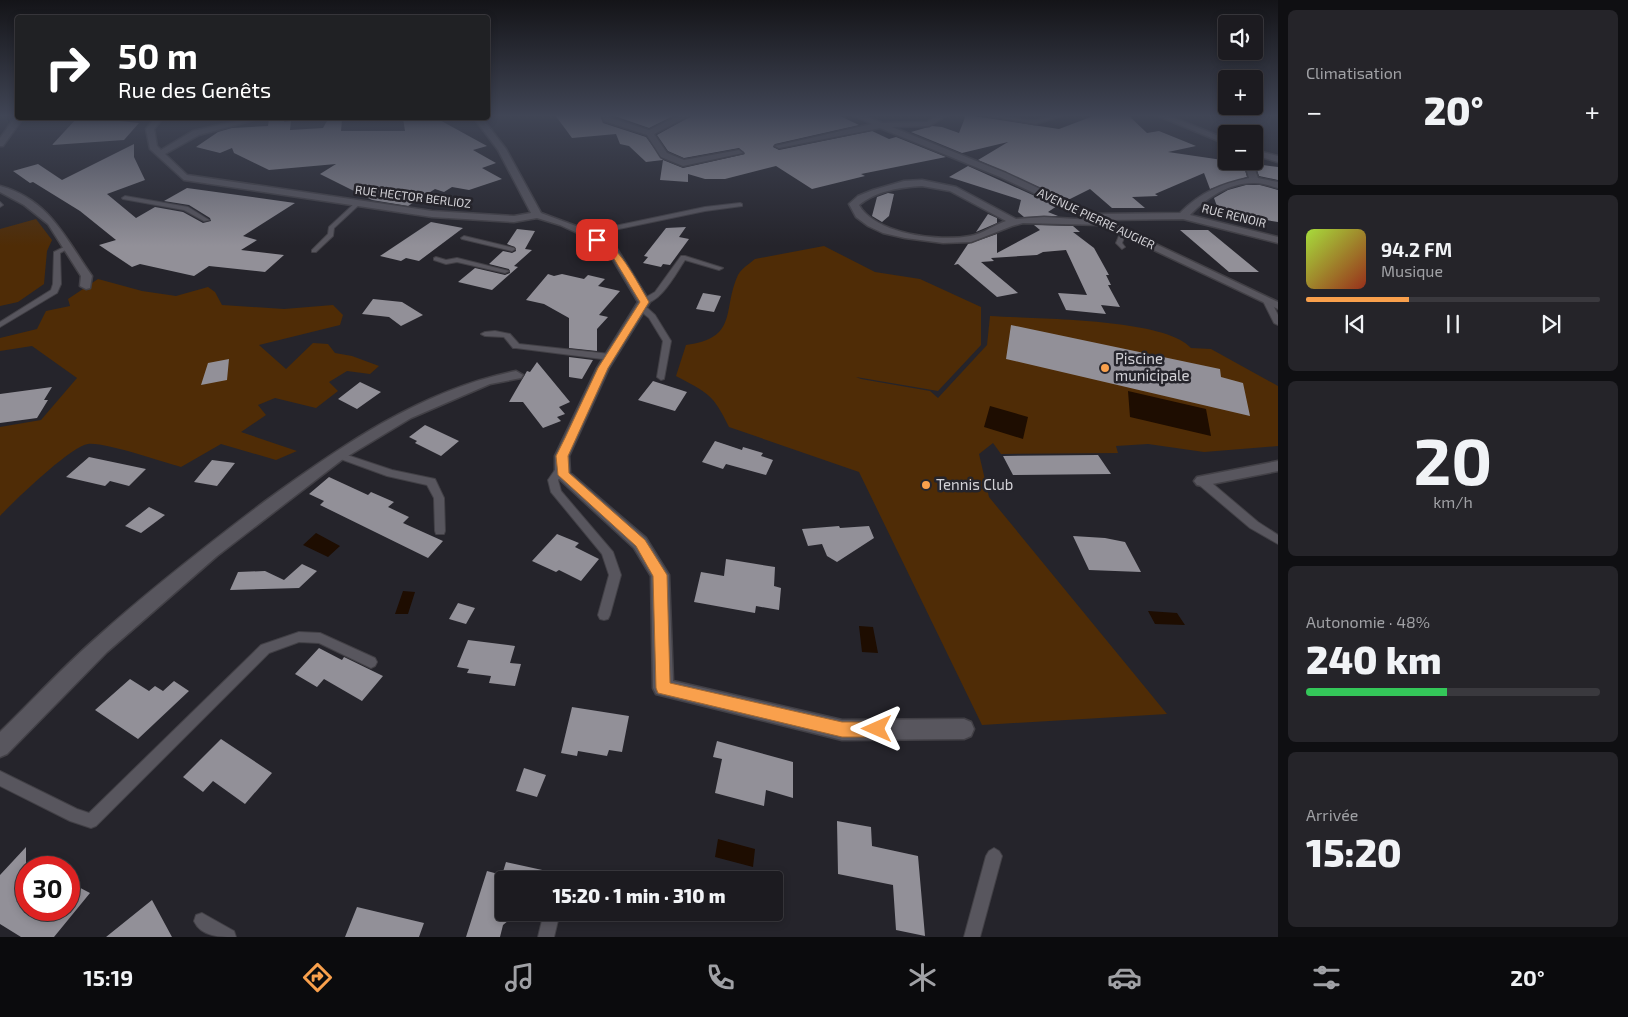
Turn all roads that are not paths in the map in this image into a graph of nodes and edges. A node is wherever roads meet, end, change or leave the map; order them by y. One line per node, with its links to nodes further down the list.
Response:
1 (165, 159): 11 (street, RUE HECTOR BERLIOZ)
2 (507, 159): 13 (street)
3 (673, 159): 4 (street)
4 (707, 159)
5 (965, 159): 14 (street, AVENUE PIERRE AUGIER)
6 (1251, 170): 7 (street)
7 (1254, 180): 8 (street); 15 (street)
8 (1278, 185)
9 (0, 189): 24 (street)
10 (125, 198): 16 (lane)
11 (358, 203): 13 (street, RUE HECTOR BERLIOZ); 27 (lane)
12 (740, 205): 22 (lane)
13 (537, 215): 22 (street)
14 (1087, 216): 15 (street, RUE RENOIR); 17 (street, RUE RENOIR); 19 (street, AVENUE PIERRE AUGIER)
15 (1183, 216): 23 (street, RUE RENOIR)
16 (206, 220)
17 (1049, 221): 18 (street); 19 (street)
18 (1014, 222): 18 (street)
19 (1104, 224): 20 (street, AVENUE PIERRE AUGIER)
20 (1127, 234): 25 (lane); 32 (street, AVENUE PIERRE AUGIER)
21 (464, 238): 26 (lane)
22 (597, 240): 33 (street)
23 (1278, 240)
24 (68, 247): 31 (street); 35 (lane)
25 (1122, 247)
26 (512, 249)
27 (314, 251)
28 (436, 259): 30 (lane)
29 (720, 268): 33 (lane)
30 (504, 271)
31 (86, 286)
32 (1273, 303): 34 (lane)
33 (643, 304): 37 (street); 39 (lane)
34 (1278, 324)
35 (0, 325)
36 (485, 334): 37 (lane)
37 (610, 357): 41 (street)
38 (516, 376): 40 (street)
39 (661, 377)
40 (338, 455): 44 (lane); 49 (street)
41 (563, 466): 46 (lane); 48 (street)
42 (1278, 466): 43 (street)
43 (1202, 480): 45 (lane)
44 (440, 531)
45 (1278, 540)
46 (604, 615)
47 (370, 662): 50 (lane)
48 (964, 729)
49 (0, 747)
50 (0, 778)
51 (994, 856): 56 (lane)
52 (202, 921): 54 (lane)
53 (550, 921): 55 (lane)
54 (228, 937)
55 (546, 937)
56 (972, 937)

